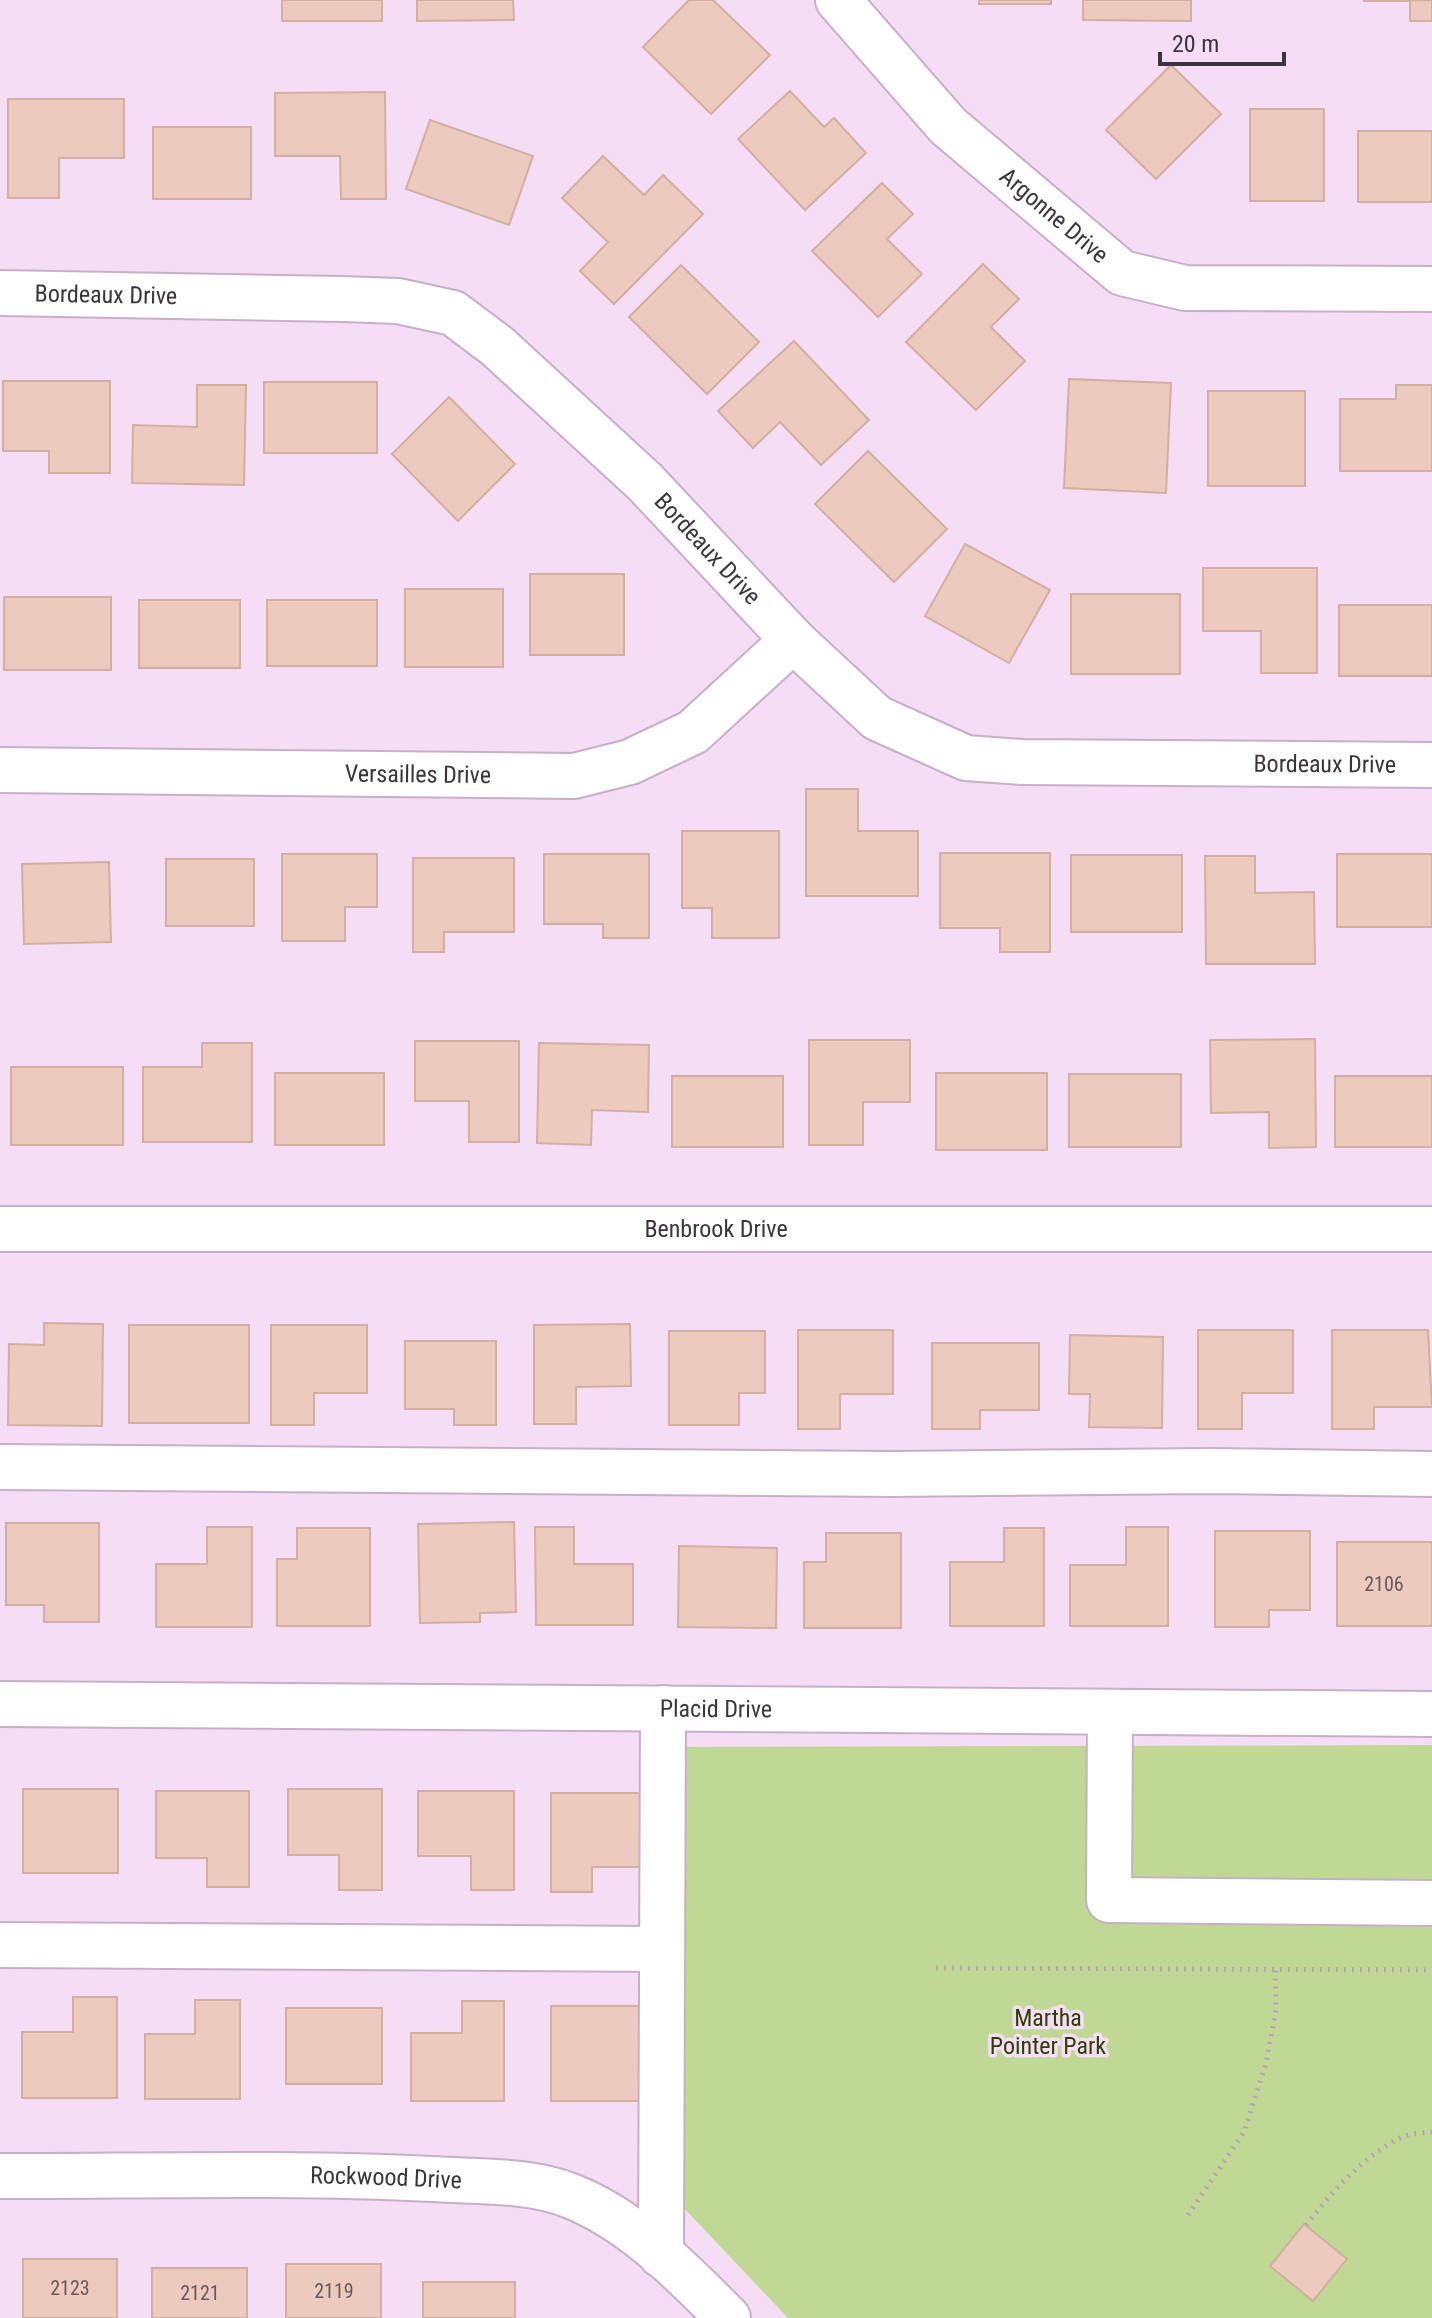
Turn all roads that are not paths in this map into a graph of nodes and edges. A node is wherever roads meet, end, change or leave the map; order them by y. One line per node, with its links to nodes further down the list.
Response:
1 (838, 0): 2 (street, Argonne Drive)
2 (1432, 289)
3 (0, 293): 4 (street, Bordeaux Drive)
4 (793, 640): 5 (street, Bordeaux Drive); 6 (street, Versailles Drive)
5 (1432, 765)
6 (0, 770)
7 (0, 1229): 8 (street, Benbrook Drive)
8 (1432, 1229)
9 (0, 1467): 10 (street)
10 (1432, 1474)
11 (0, 1704): 12 (street, Placid Drive)
12 (663, 1708): 13 (street, Placid Drive); 17 (street)
13 (1110, 1712): 14 (street, Placid Drive); 15 (street)
14 (1432, 1714)
15 (1432, 1903)
16 (0, 1945): 17 (street)
17 (662, 1949): 19 (street)
18 (0, 2176): 19 (street, Rockwood Drive)
19 (661, 2255): 20 (street, Rockwood Drive)
20 (728, 2318)

